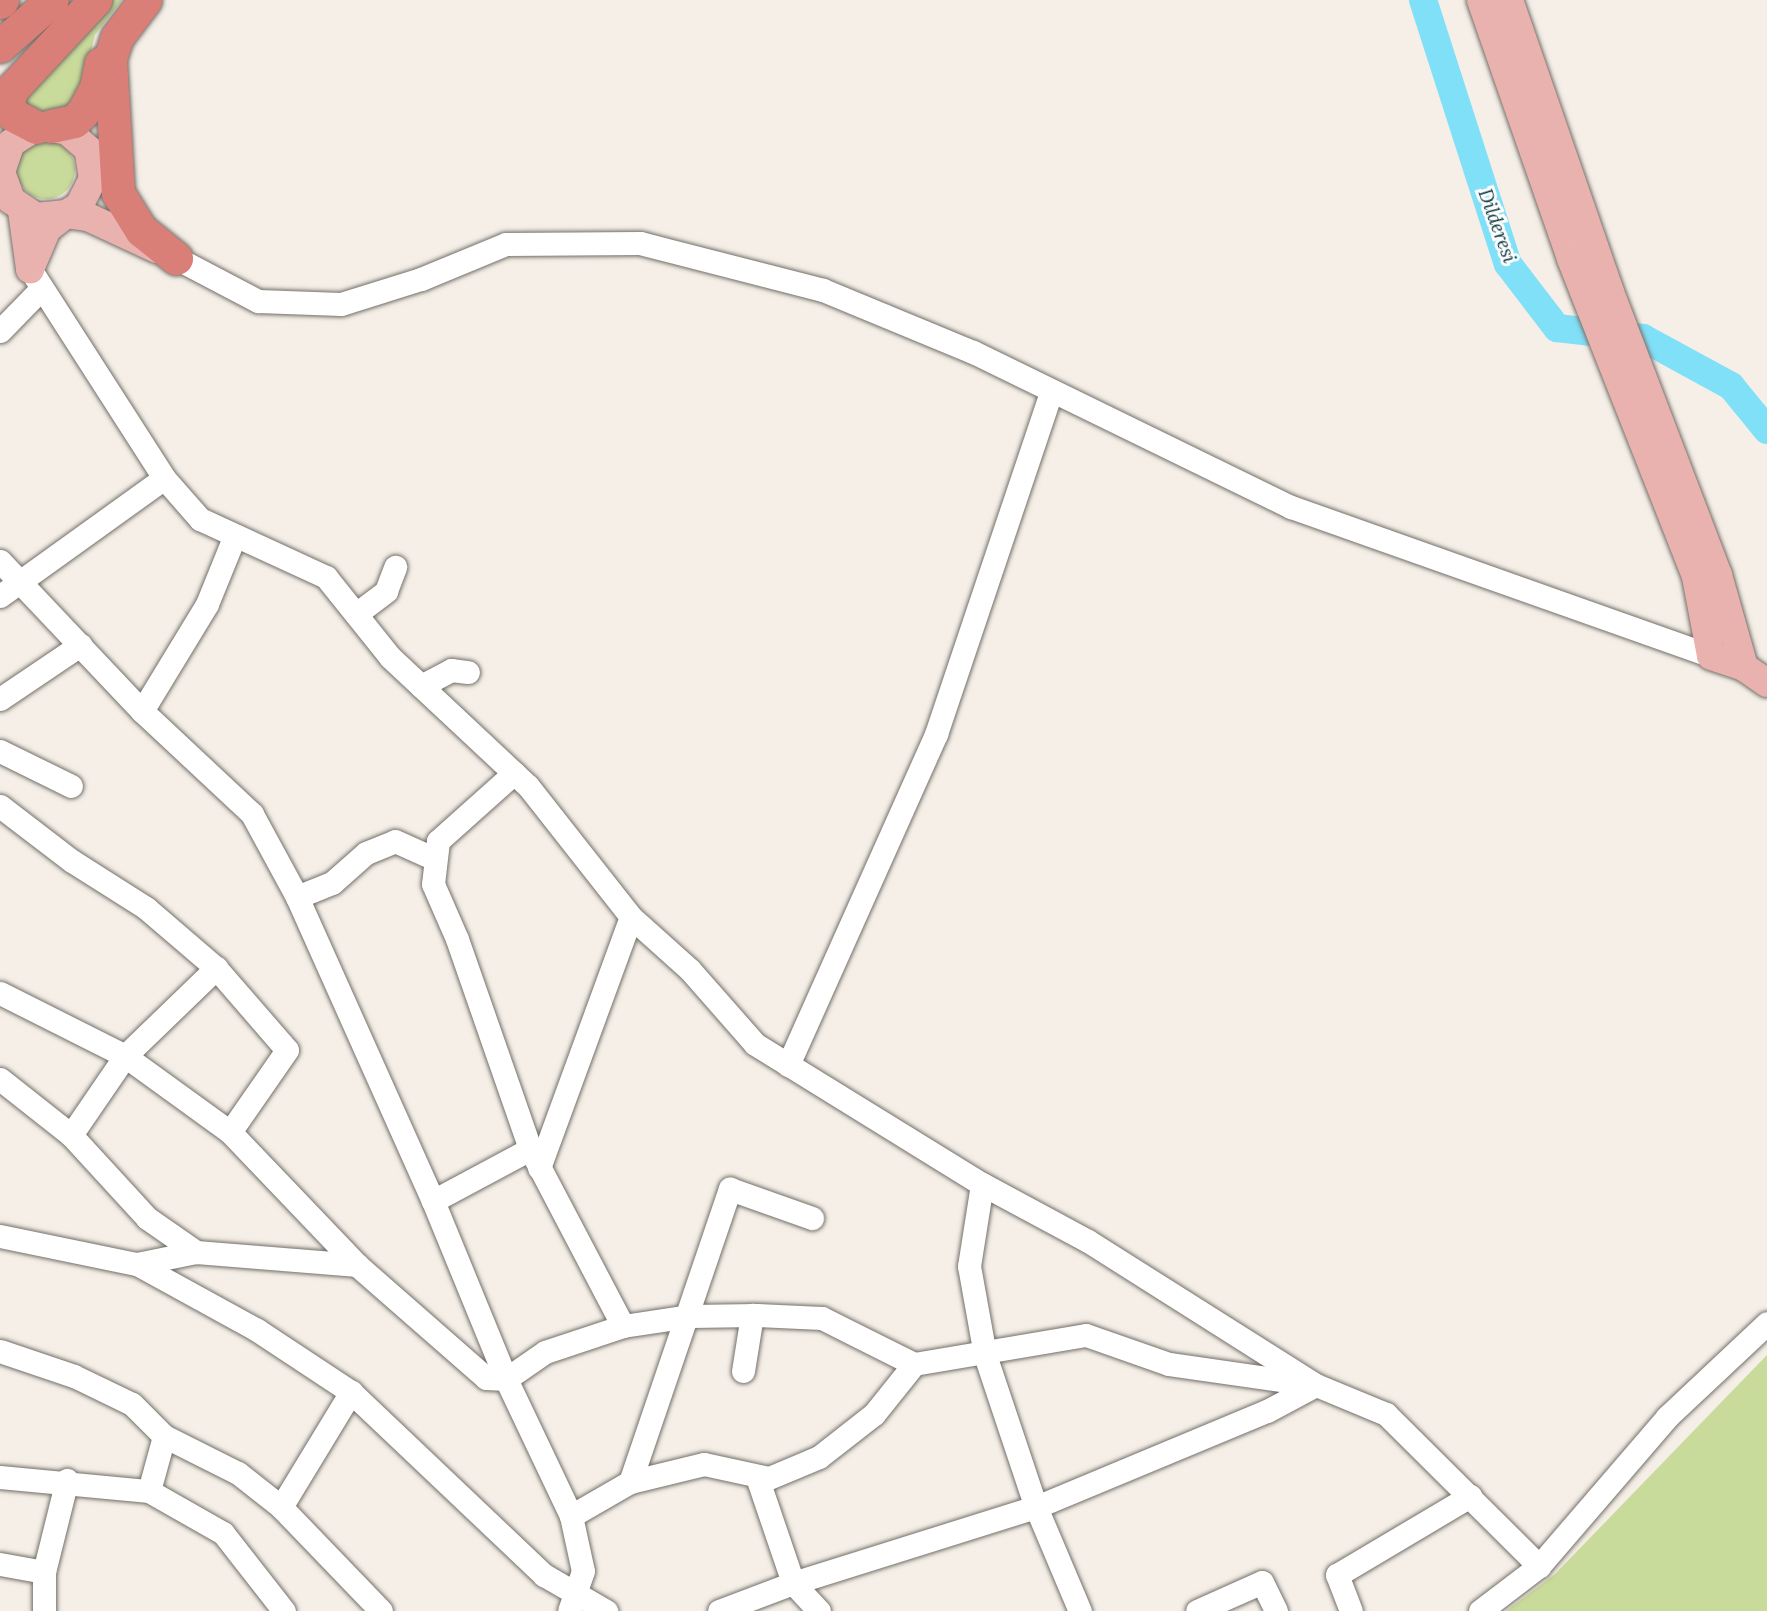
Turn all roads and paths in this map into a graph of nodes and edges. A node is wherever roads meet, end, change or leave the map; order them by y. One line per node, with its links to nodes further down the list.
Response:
1 (52, 0): 7 (highway)
2 (95, 0): 8 (highway)
3 (140, 0): 8 (highway)
4 (145, 0): 11 (highway)
5 (1481, 0): 23 (main road)
6 (1509, 0): 25 (main road)
7 (0, 46)
8 (24, 137): 9 (main road); 10 (main road)
9 (11, 201): 10 (main road); 12 (main road)
10 (66, 214): 11 (main road); 12 (main road)
11 (176, 258): 14 (street)
12 (35, 279): 13 (street); 15 (street)
13 (0, 331)
14 (1051, 393): 23 (street); 39 (street)
15 (164, 478): 16 (street); 19 (street)
16 (235, 535): 21 (street); 28 (street)
17 (0, 561): 19 (street)
18 (395, 567): 21 (street)
19 (21, 582): 20 (street); 22 (street)
20 (0, 596)
21 (356, 614): 26 (street)
22 (80, 645): 27 (street); 28 (street)
23 (1711, 656): 25 (main road)
24 (468, 672): 26 (street)
25 (1756, 675)
26 (421, 686): 30 (street)
27 (0, 699)
28 (142, 711): 34 (street)
29 (0, 751): 31 (street)
30 (514, 773): 33 (street); 35 (street)
31 (71, 786)
32 (0, 806): 36 (street)
33 (433, 858): 34 (street); 43 (street)
34 (297, 897): 45 (street)
35 (631, 917): 39 (street); 43 (street)
36 (216, 968): 38 (street); 41 (street)
37 (0, 993): 38 (street)
38 (125, 1056): 41 (street); 42 (street)
39 (788, 1065): 44 (street)
40 (0, 1079): 42 (street)
41 (230, 1132): 50 (street)
42 (71, 1135): 48 (street)
43 (535, 1158): 45 (street); 54 (street)
44 (982, 1184): 56 (street); 60 (street)
45 (433, 1201): 59 (street)
46 (812, 1218): 52 (street)
47 (0, 1236): 49 (street)
48 (196, 1252): 49 (street); 50 (street)
49 (136, 1264): 61 (street)
50 (357, 1265): 59 (street)
51 (752, 1315): 52 (street); 57 (street); 58 (street)
52 (690, 1316): 54 (street); 66 (street)
53 (1767, 1323): 73 (street)
54 (624, 1326): 59 (street)
55 (0, 1351): 62 (street)
56 (985, 1355): 57 (street); 60 (street); 70 (street)
57 (914, 1364): 64 (street)
58 (743, 1371)
59 (506, 1379): 71 (street)
60 (1316, 1385): 68 (street); 70 (street)
61 (351, 1392): 69 (street); 76 (street)
62 (164, 1436): 67 (street); 69 (street)
63 (0, 1477): 65 (street)
64 (757, 1478): 66 (street); 75 (street)
65 (67, 1480): 67 (street); 74 (street)
66 (630, 1482): 71 (street)
67 (149, 1491): 78 (street)
68 (1469, 1496): 73 (street); 86 (street)
69 (281, 1507): 79 (street)
70 (1036, 1507): 75 (street); 83 (street)
71 (571, 1516): 76 (street)
72 (0, 1564): 74 (street)
73 (1539, 1566): 87 (street)
74 (44, 1572): 77 (street)
75 (793, 1583): 81 (street); 82 (street)
76 (573, 1601): 80 (street)
77 (44, 1611)
78 (284, 1611)
79 (381, 1611)
80 (606, 1611)
81 (719, 1611)
82 (820, 1611)
83 (1080, 1611)
84 (1197, 1611): 85 (street)
85 (1276, 1611)
86 (1351, 1611)
87 (1480, 1611)

